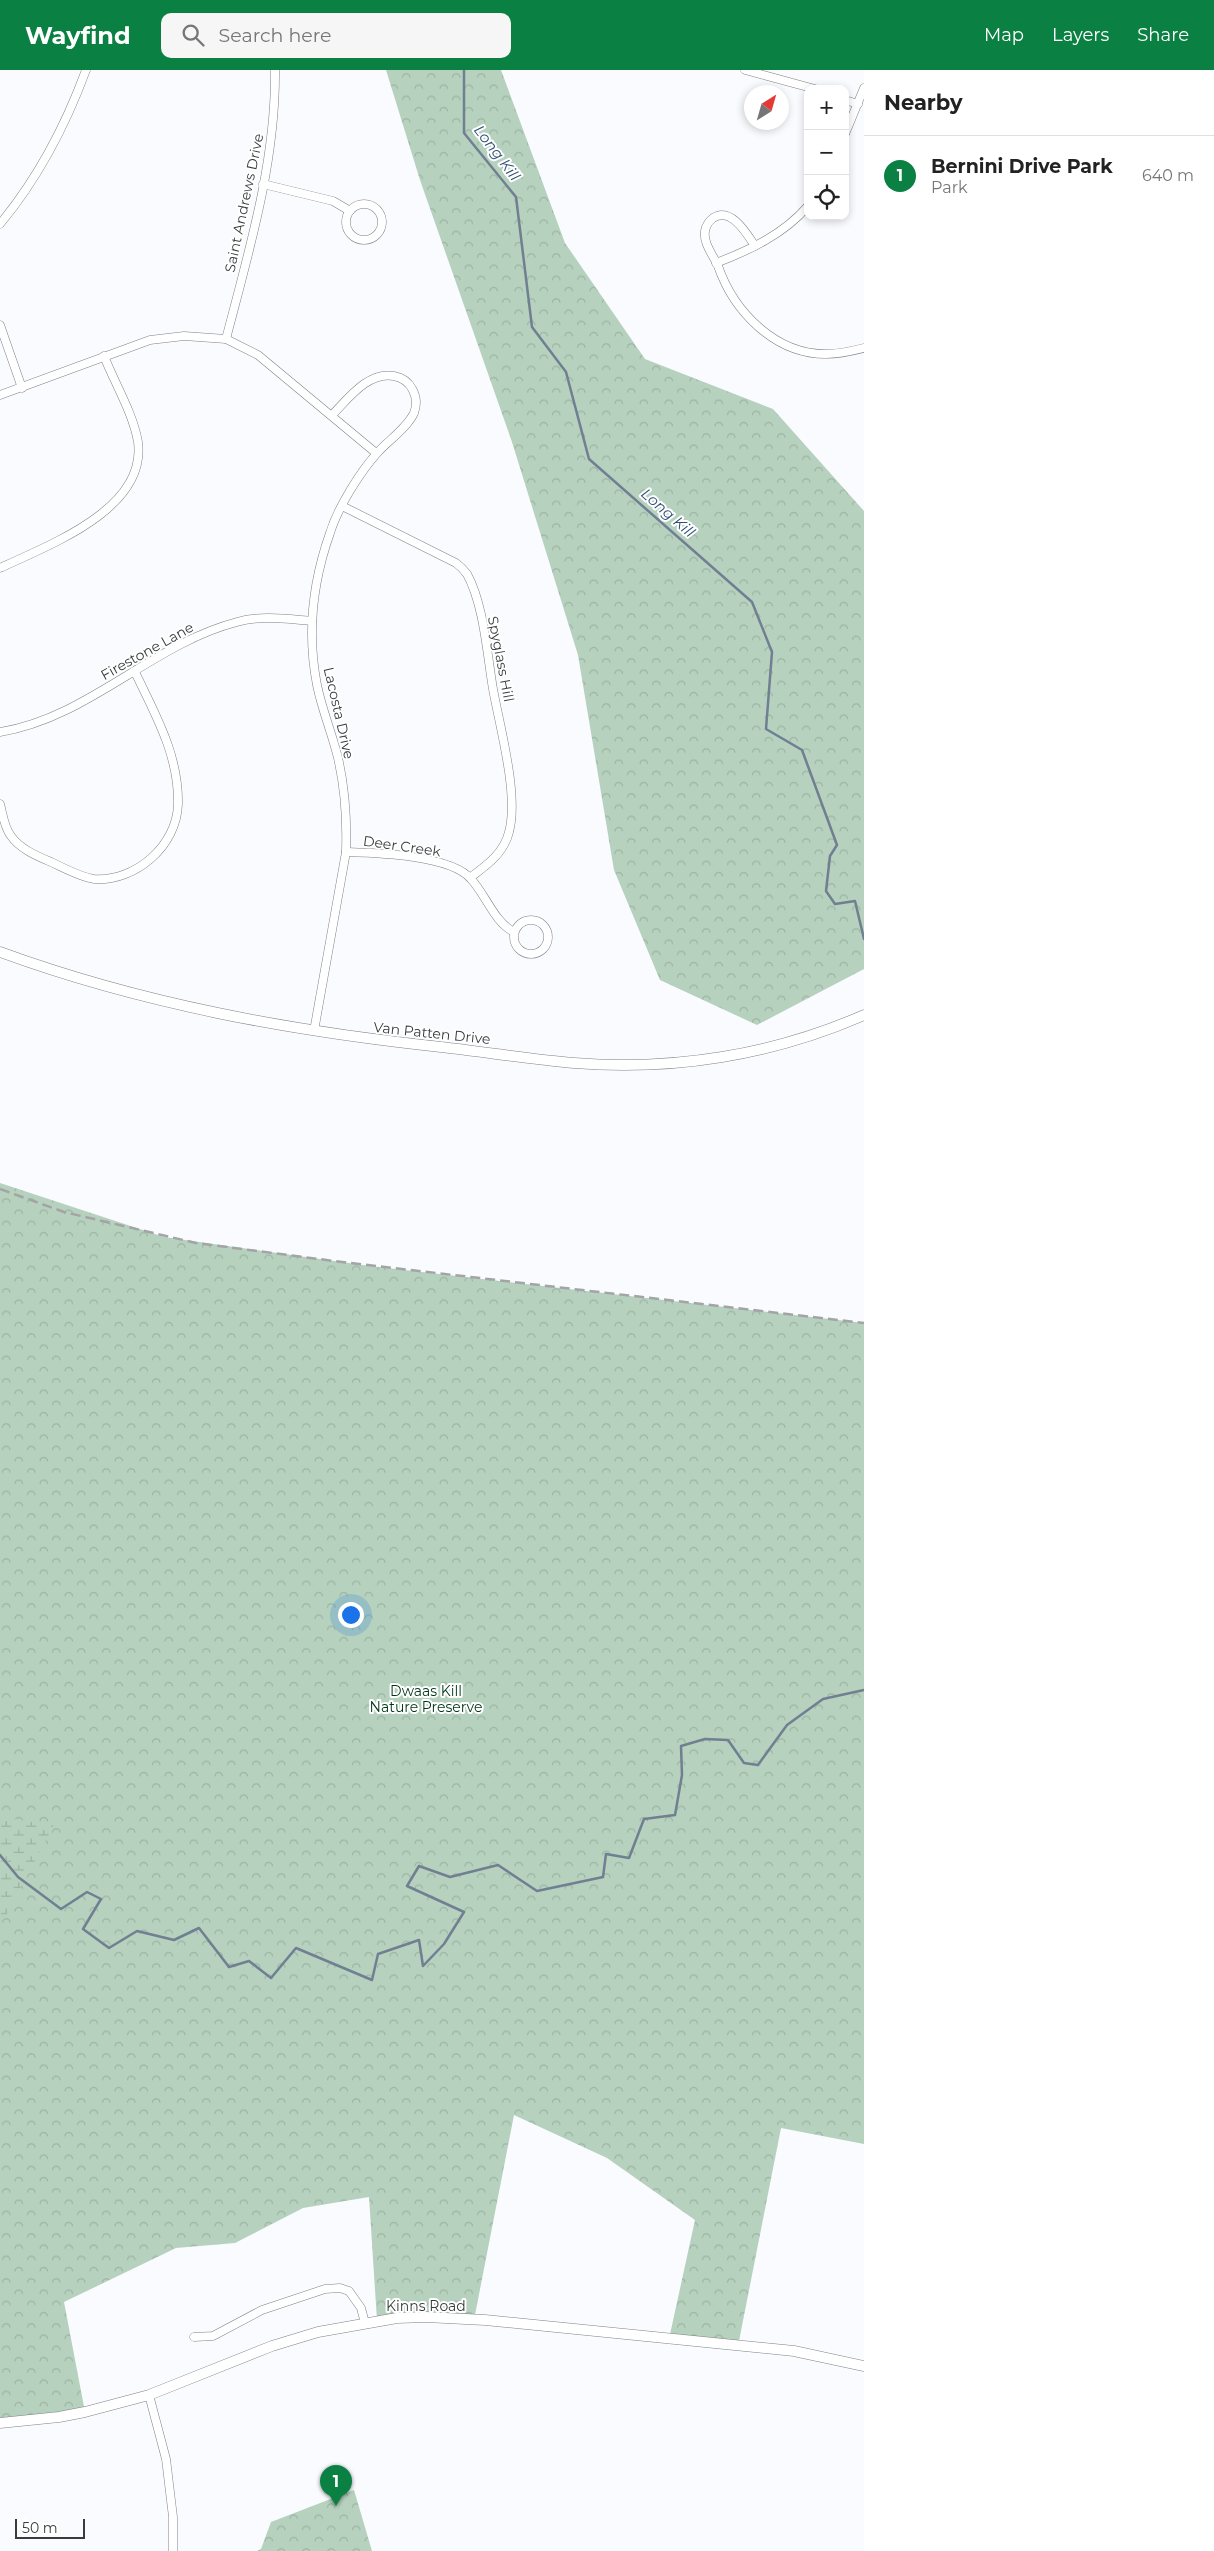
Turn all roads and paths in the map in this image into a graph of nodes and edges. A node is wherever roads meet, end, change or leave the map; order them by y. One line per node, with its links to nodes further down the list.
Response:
1 (86, 70): 12 (street)
2 (275, 70): 9 (street, Saint Andrews Drive)
3 (745, 70): 4 (street)
4 (804, 86)
5 (864, 88): 7 (street)
6 (849, 101): 7 (street)
7 (858, 104): 8 (street)
8 (847, 130)
9 (263, 184): 11 (street); 16 (street, Saint Andrews Drive)
10 (804, 210): 13 (street)
11 (350, 211): 11 (street)
12 (0, 224)
13 (756, 246): 14 (street); 14 (street)
14 (716, 263): 17 (street)
15 (0, 325): 19 (street)
16 (226, 339): 18 (street); 21 (street)
17 (864, 348)
18 (104, 356): 19 (street); 24 (street)
19 (22, 388): 20 (street)
20 (0, 395)
21 (332, 415): 22 (street); 22 (street, Lacosta Drive)
22 (376, 453): 23 (street, Lacosta Drive)
23 (342, 506): 25 (street, Lacosta Drive); 30 (street, Spyglass Hill)
24 (0, 568)
25 (312, 621): 26 (street, Firestone Lane); 29 (street, Lacosta Drive)
26 (135, 672): 27 (street, Firestone Lane); 28 (street)
27 (0, 732)
28 (0, 804)
29 (346, 852): 30 (street, Deer Creek); 34 (street, Lacosta Drive)
30 (470, 877): 31 (street, Deer Creek)
31 (514, 932): 31 (street, Deer Creek)
32 (0, 952): 34 (street, Van Patten Drive)
33 (864, 1015): 34 (street, Van Patten Drive)
34 (314, 1031)
35 (365, 2323): 36 (street); 37 (street, Kinns Road); 38 (street, Kinns Road)
36 (194, 2337)
37 (864, 2366)
38 (149, 2394): 39 (street, Kinns Road); 40 (street)
39 (0, 2423)
40 (173, 2551)

